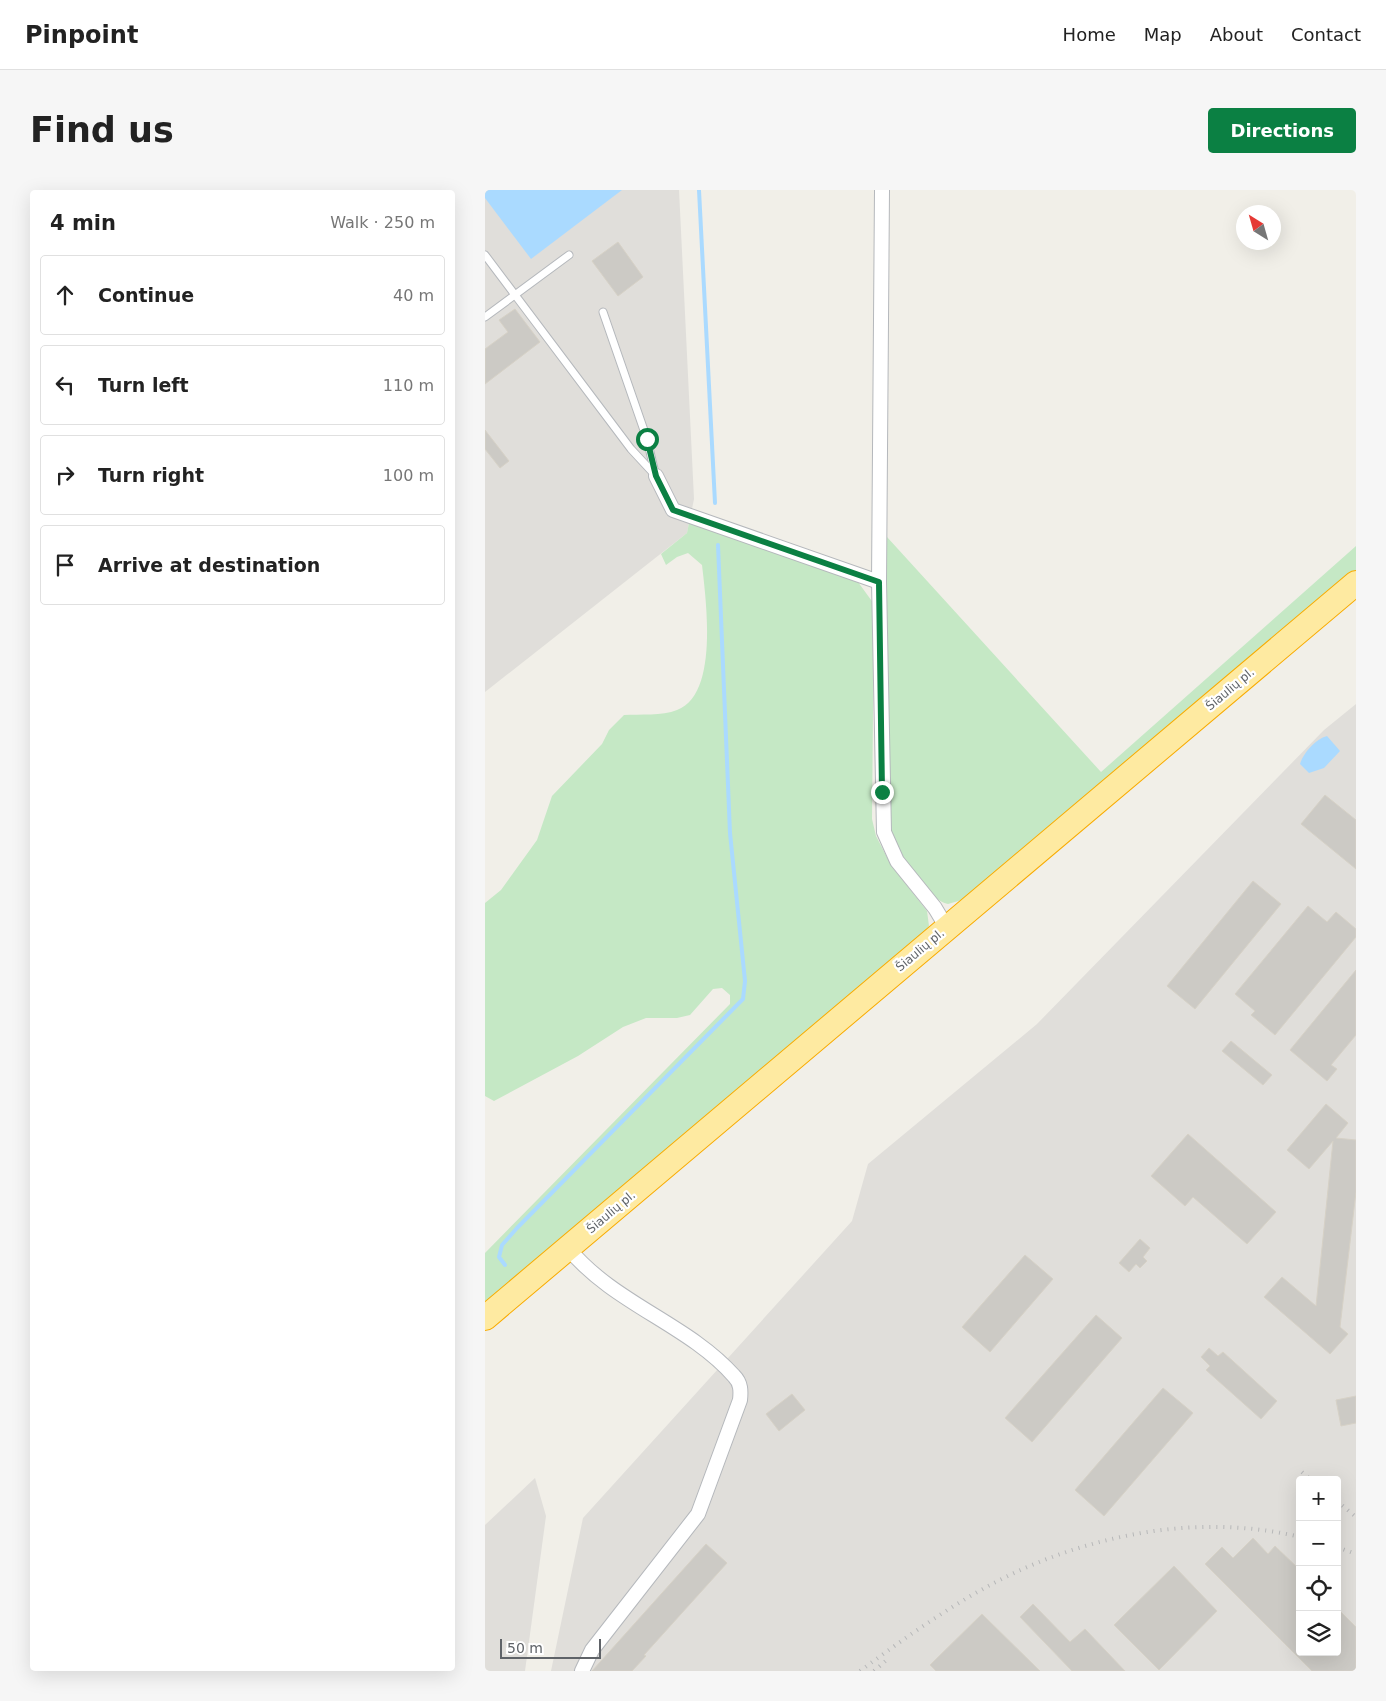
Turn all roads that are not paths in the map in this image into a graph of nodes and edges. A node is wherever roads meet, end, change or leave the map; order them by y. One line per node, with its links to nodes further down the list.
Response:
1 (882, 190): 8 (street)
2 (485, 255): 4 (lane)
3 (569, 255): 4 (lane)
4 (516, 294): 6 (lane); 7 (lane)
5 (603, 312): 7 (lane)
6 (485, 317)
7 (656, 476): 8 (street)
8 (879, 582): 10 (street)
9 (1356, 583): 10 (highway, Šiaulių pl.)
10 (947, 928): 11 (highway, Šiaulių pl.)
11 (568, 1248): 12 (highway, Šiaulių pl.); 13 (street)
12 (485, 1318)
13 (582, 1671)

